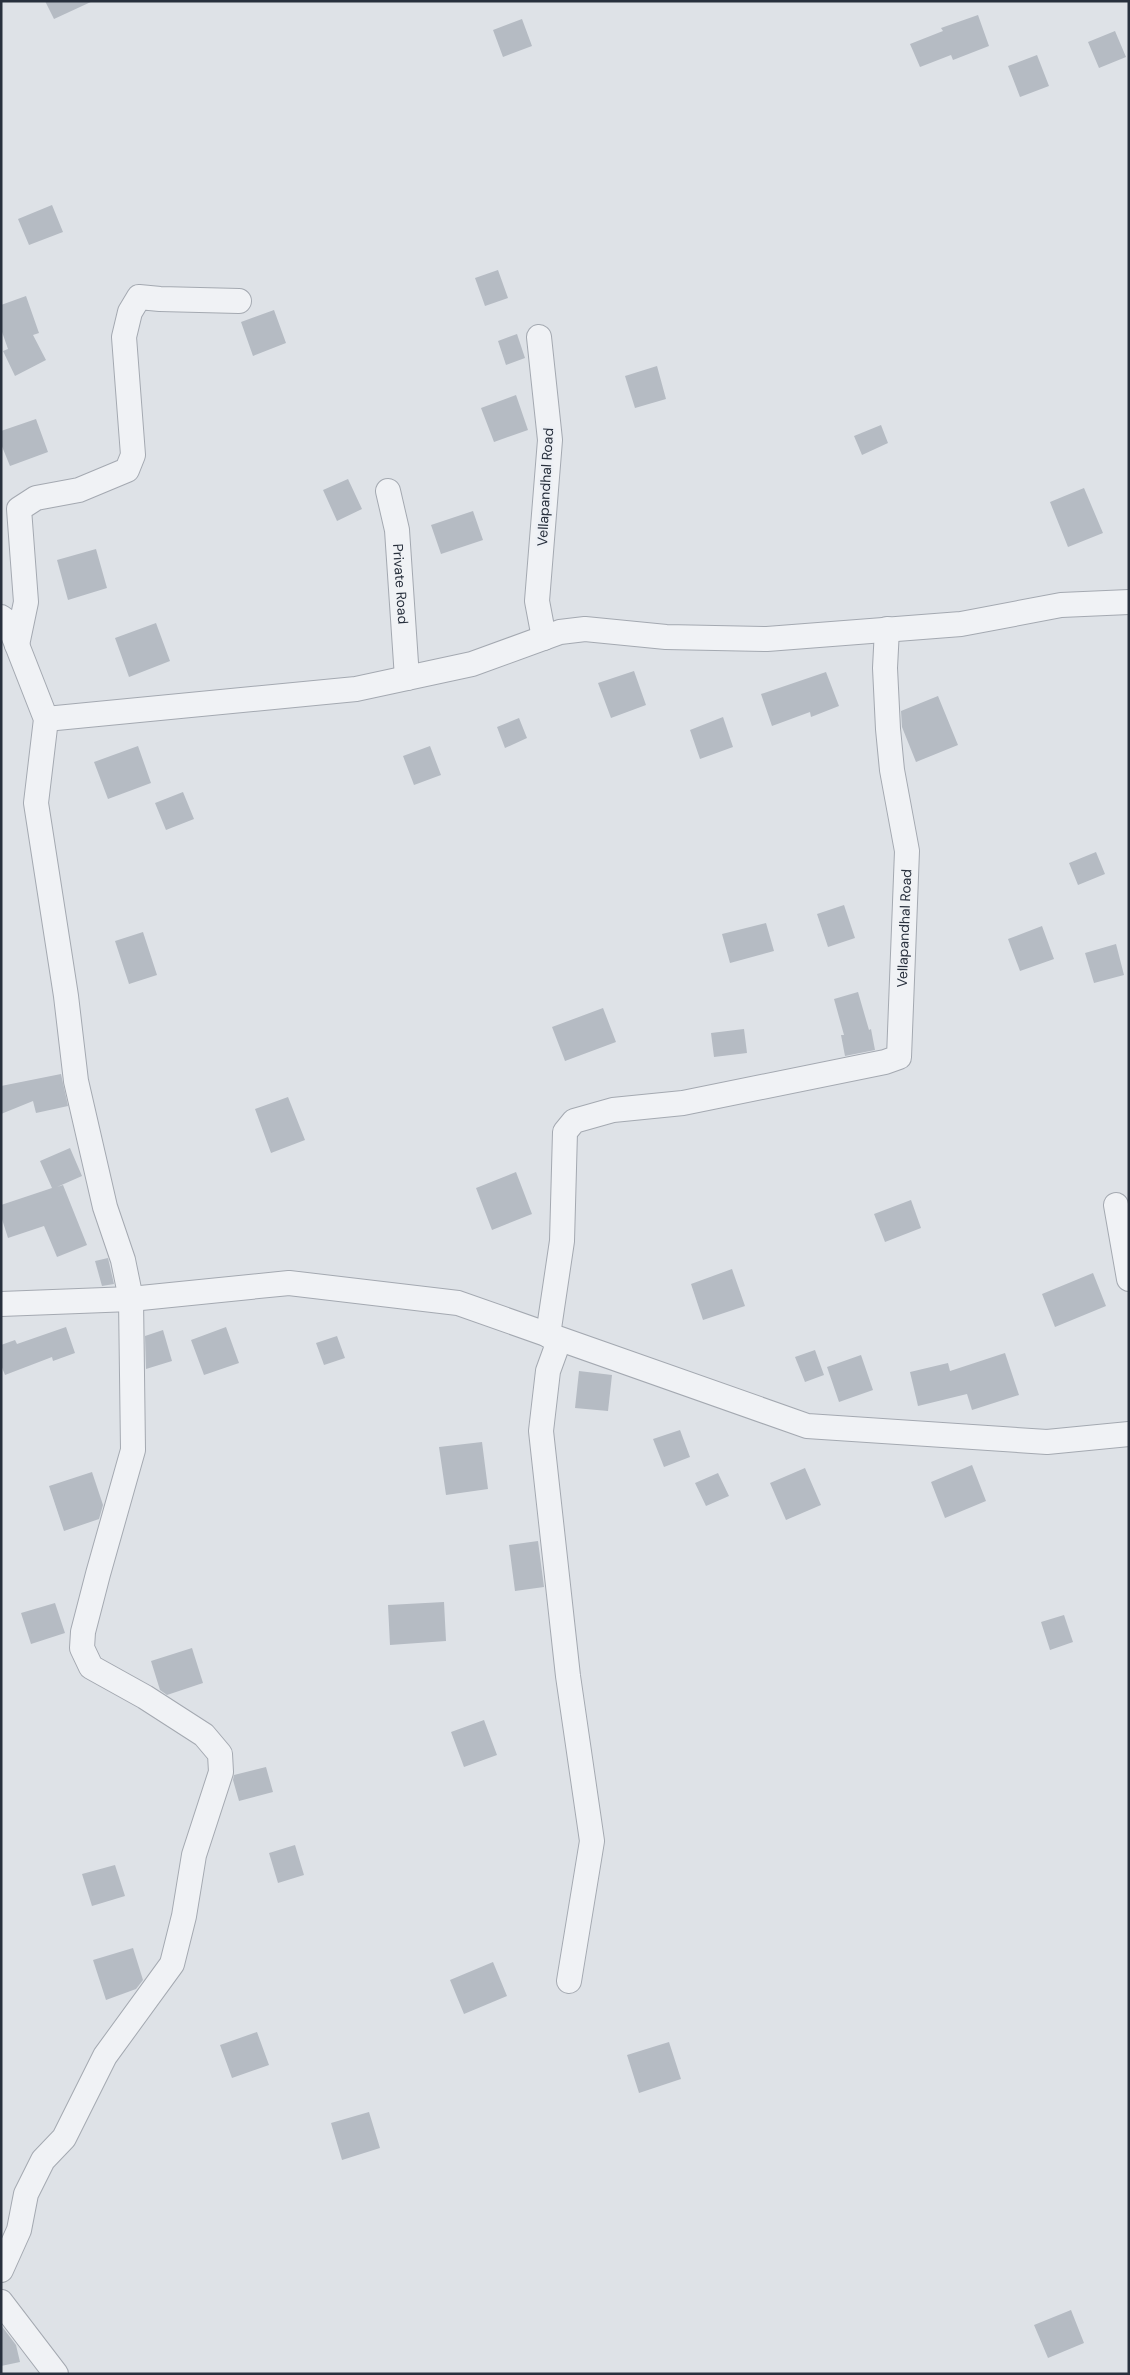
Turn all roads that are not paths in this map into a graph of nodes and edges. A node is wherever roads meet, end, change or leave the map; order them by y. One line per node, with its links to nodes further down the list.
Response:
1 (239, 301): 8 (street)
2 (539, 337): 7 (street, Vellapandhal Road)
3 (388, 491): 9 (street, Private Road)
4 (1129, 602): 6 (street)
5 (1, 616): 8 (street)
6 (887, 629): 7 (street); 15 (street, Vellapandhal Road)
7 (544, 638): 9 (street)
8 (17, 645): 10 (street)
9 (407, 678): 10 (street)
10 (46, 719): 13 (street)
11 (1116, 1205): 12 (street)
12 (1129, 1279)
13 (131, 1299): 14 (street); 15 (street); 18 (street)
14 (1, 1304)
15 (551, 1337): 16 (street); 17 (street)
16 (1129, 1434)
17 (569, 1981)
18 (1, 2270)
19 (1, 2302): 20 (street)
20 (56, 2374)

